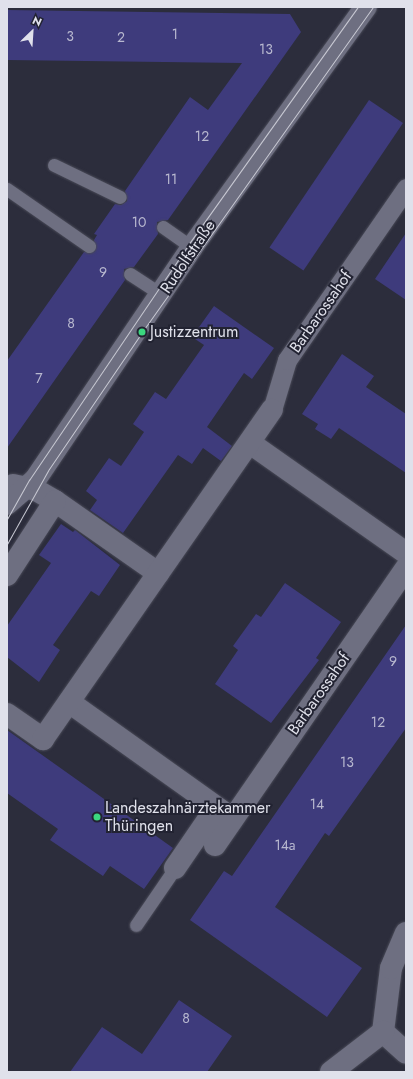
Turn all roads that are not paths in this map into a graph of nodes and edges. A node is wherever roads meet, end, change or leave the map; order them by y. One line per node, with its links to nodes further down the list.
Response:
1 (366, 7): 8 (street, Rudolfstraße)
2 (54, 165): 5 (lane)
3 (406, 188): 11 (street, Barbarossahof)
4 (7, 190): 7 (lane)
5 (120, 197)
6 (163, 227): 8 (lane)
7 (89, 246)
8 (192, 248): 10 (street, Rudolfstraße)
9 (130, 274): 10 (lane)
10 (162, 295): 13 (street, Rudolfstraße)
11 (272, 410): 12 (street, Barbarossahof)
12 (250, 443): 16 (street); 18 (street, Barbarossahof)
13 (16, 486): 14 (street); 15 (street, Rudolfstraße)
14 (55, 501): 18 (street); 19 (street)
15 (7, 504)
16 (406, 553)
17 (406, 568): 22 (street, Barbarossahof)
18 (158, 573): 20 (street, Barbarossahof)
19 (7, 575)
20 (69, 702): 21 (street, Barbarossahof); 22 (street)
21 (7, 714)
22 (225, 814): 23 (street, Barbarossahof); 24 (street, Barbarossahof)
23 (215, 845)
24 (175, 868): 25 (lane)
25 (136, 926)
26 (406, 932): 27 (street)
27 (383, 1032): 28 (street); 29 (street)
28 (406, 1053)
29 (331, 1072)

